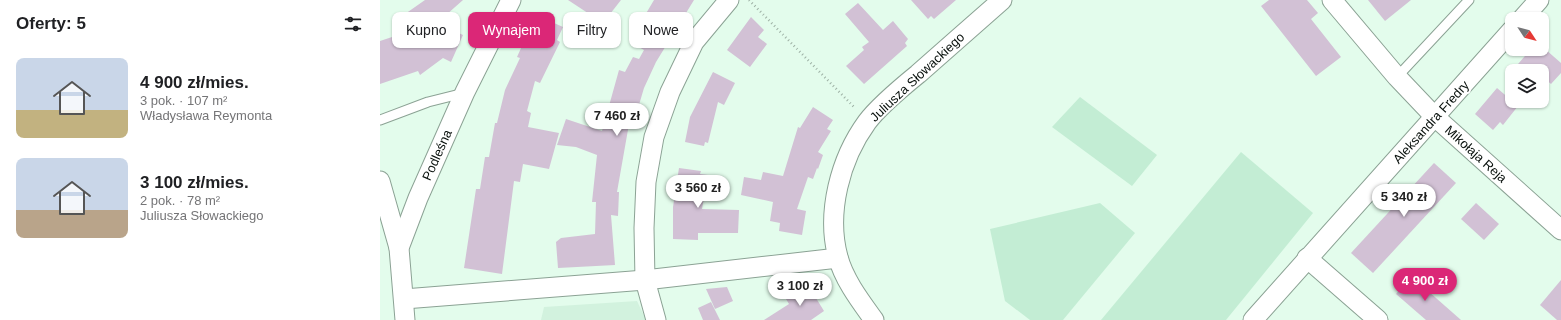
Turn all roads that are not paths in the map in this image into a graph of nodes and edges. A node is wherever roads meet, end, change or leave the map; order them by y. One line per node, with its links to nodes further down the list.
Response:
1 (511, 0): 10 (street, Podleśna)
2 (729, 0): 18 (street)
3 (1002, 0): 16 (street, Juliusza Słowackiego)
4 (1332, 0): 9 (street, Mikołaja Reja)
5 (1469, 0): 9 (lane)
6 (1539, 0): 7 (street)
7 (1528, 12)
8 (1505, 38): 11 (street, Aleksandra Fredry)
9 (1397, 77): 11 (street, Mikołaja Reja)
10 (465, 92): 12 (lane); 15 (street, Podleśna)
11 (1435, 117): 14 (street, Mikołaja Reja); 17 (street, Aleksandra Fredry)
12 (380, 120)
13 (380, 181): 15 (street)
14 (1561, 230)
15 (399, 248): 19 (street, Podleśna)
16 (838, 258): 18 (street); 22 (street, Juliusza Słowackiego)
17 (1307, 258): 23 (street, Aleksandra Fredry); 24 (street)
18 (645, 280): 19 (street); 21 (street)
19 (404, 299): 20 (street, Podleśna)
20 (406, 320)
21 (656, 320)
22 (874, 320)
23 (1253, 320)
24 (1378, 320)

